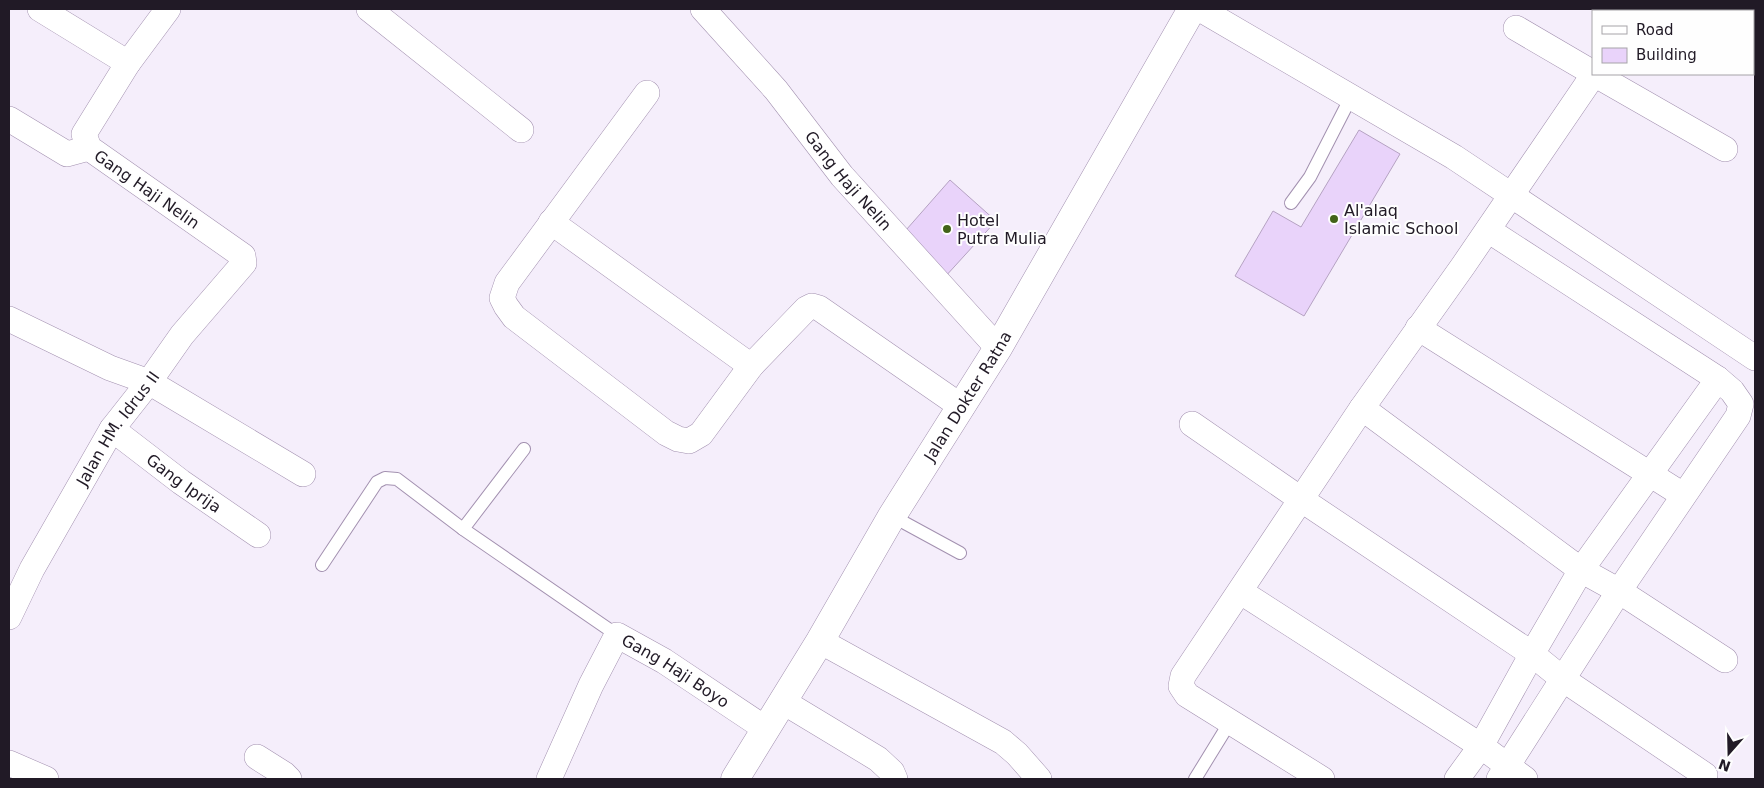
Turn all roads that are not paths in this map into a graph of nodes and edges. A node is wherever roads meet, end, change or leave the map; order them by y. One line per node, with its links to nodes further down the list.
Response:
1 (40, 9): 8 (street)
2 (168, 9): 8 (street, Gang Haji Nelin)
3 (369, 9): 15 (street)
4 (703, 9): 27 (street, Gang Haji Nelin)
5 (1192, 9): 27 (street, Jalan Dokter Ratna)
6 (1200, 9): 13 (street)
7 (1516, 28): 9 (street)
8 (128, 64): 16 (street, Gang Haji Nelin)
9 (1592, 73)
10 (1593, 75): 18 (street)
11 (1596, 75): 17 (street)
12 (647, 93): 20 (street)
13 (1351, 96): 18 (street); 19 (lane)
14 (9, 119): 16 (street)
15 (522, 130)
16 (89, 148): 22 (street, Gang Haji Nelin)
17 (1725, 149)
18 (1511, 196): 21 (street); 23 (street)
19 (1291, 203)
20 (551, 222): 29 (street); 29 (street)
21 (1488, 230): 25 (street); 26 (street)
22 (243, 256): 31 (street, Jalan HM. Idrus II)
23 (1662, 296): 26 (street); 28 (street)
24 (9, 319): 31 (street)
25 (1418, 328): 33 (street); 38 (street)
26 (1641, 328): 30 (street)
27 (998, 348): 32 (street, Jalan Dokter Ratna)
28 (1755, 358)
29 (751, 366): 32 (street)
30 (1718, 379): 38 (street); 39 (street)
31 (149, 382): 35 (street, Jalan HM. Idrus II); 37 (street)
32 (962, 407): 41 (street, Jalan Dokter Ratna)
33 (1362, 408): 40 (street); 46 (street)
34 (1192, 424): 40 (street)
35 (112, 429): 43 (street, Gang Iprija); 49 (street, Jalan HM. Idrus II)
36 (524, 449): 42 (lane)
37 (303, 474)
38 (1650, 476): 39 (street); 46 (street)
39 (1683, 495): 48 (street)
40 (1302, 500): 47 (street); 52 (street)
41 (892, 516): 44 (lane); 51 (street, Jalan Dokter Ratna)
42 (463, 529): 45 (lane); 50 (lane)
43 (258, 535)
44 (960, 553)
45 (322, 565)
46 (1582, 570): 48 (street); 52 (street)
47 (1240, 592): 56 (street); 58 (street)
48 (1619, 592): 53 (street); 54 (street)
49 (9, 617)
50 (617, 635): 57 (street, Gang Haji Boyo); 65 (street, Gang Haji Boyo)
51 (820, 641): 55 (street, Jalan Dokter Ratna); 68 (street)
52 (1532, 654): 54 (street); 58 (street)
53 (1725, 660)
54 (1564, 680): 61 (street); 62 (street)
55 (782, 701): 57 (street, Jalan Dokter Ratna); 67 (street)
56 (1230, 722): 69 (lane); 70 (street)
57 (766, 729): 66 (street, Jalan Dokter Ratna)
58 (1482, 746): 61 (street); 71 (street)
59 (257, 757): 64 (street)
60 (9, 763): 63 (street)
61 (1511, 775)
62 (1705, 775)
63 (46, 779)
64 (289, 779)
65 (549, 779)
66 (735, 779)
67 (895, 779)
68 (1039, 779)
69 (1195, 779)
70 (1322, 779)
71 (1458, 779)

